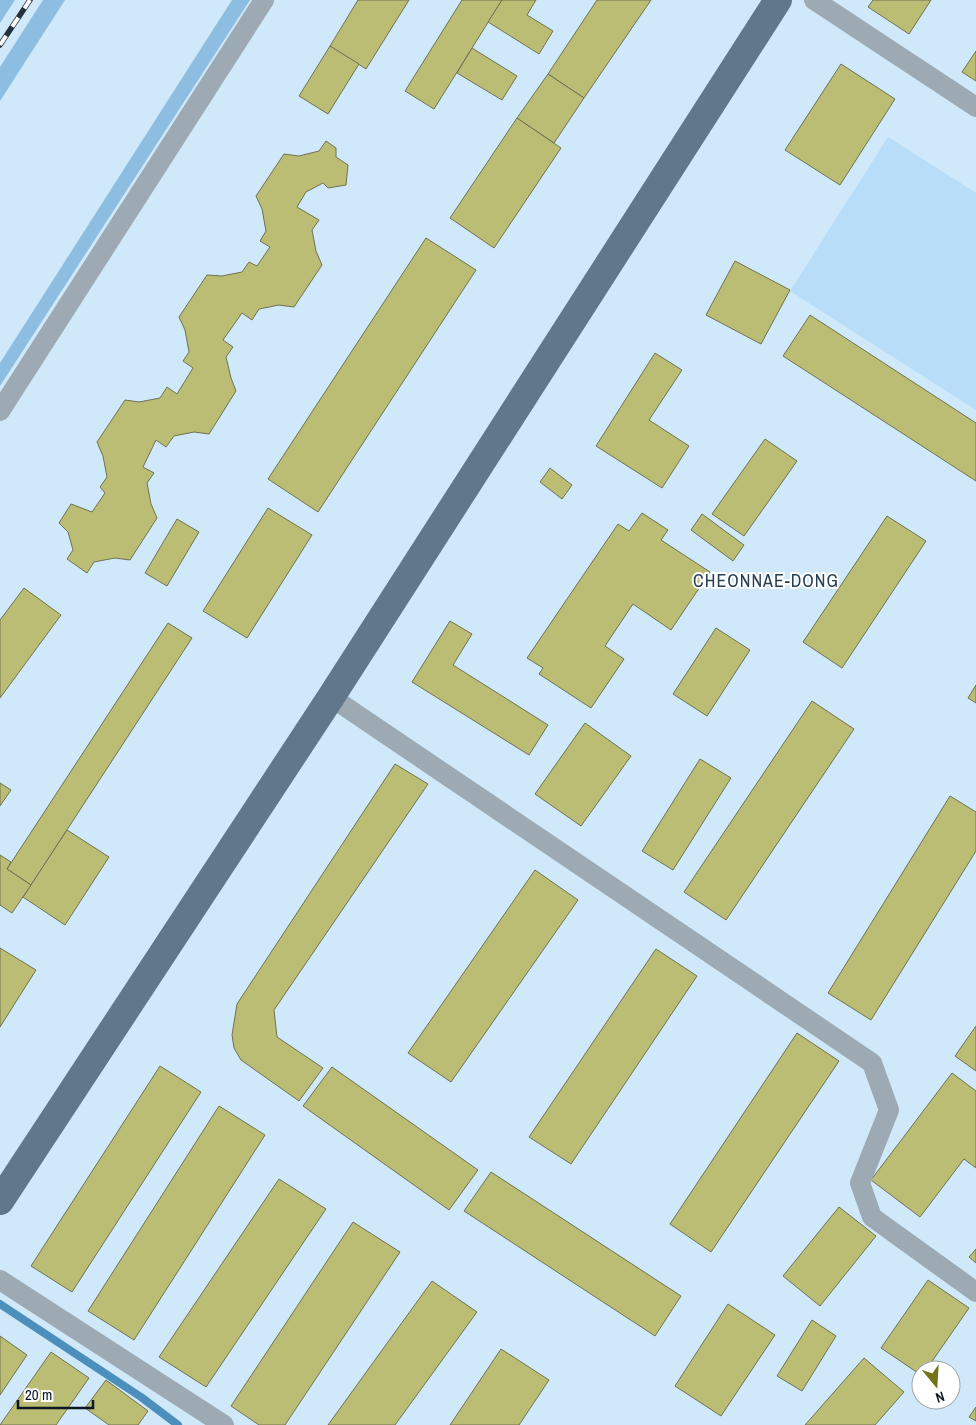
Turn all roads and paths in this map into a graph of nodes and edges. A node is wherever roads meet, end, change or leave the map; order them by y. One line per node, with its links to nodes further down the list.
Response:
1 (264, 0): 5 (street)
2 (778, 0): 6 (main road)
3 (814, 0): 4 (street)
4 (976, 108)
5 (0, 411)
6 (331, 697): 7 (main road); 9 (street)
7 (0, 1201)
8 (0, 1280): 10 (street)
9 (976, 1292)
10 (224, 1425)

